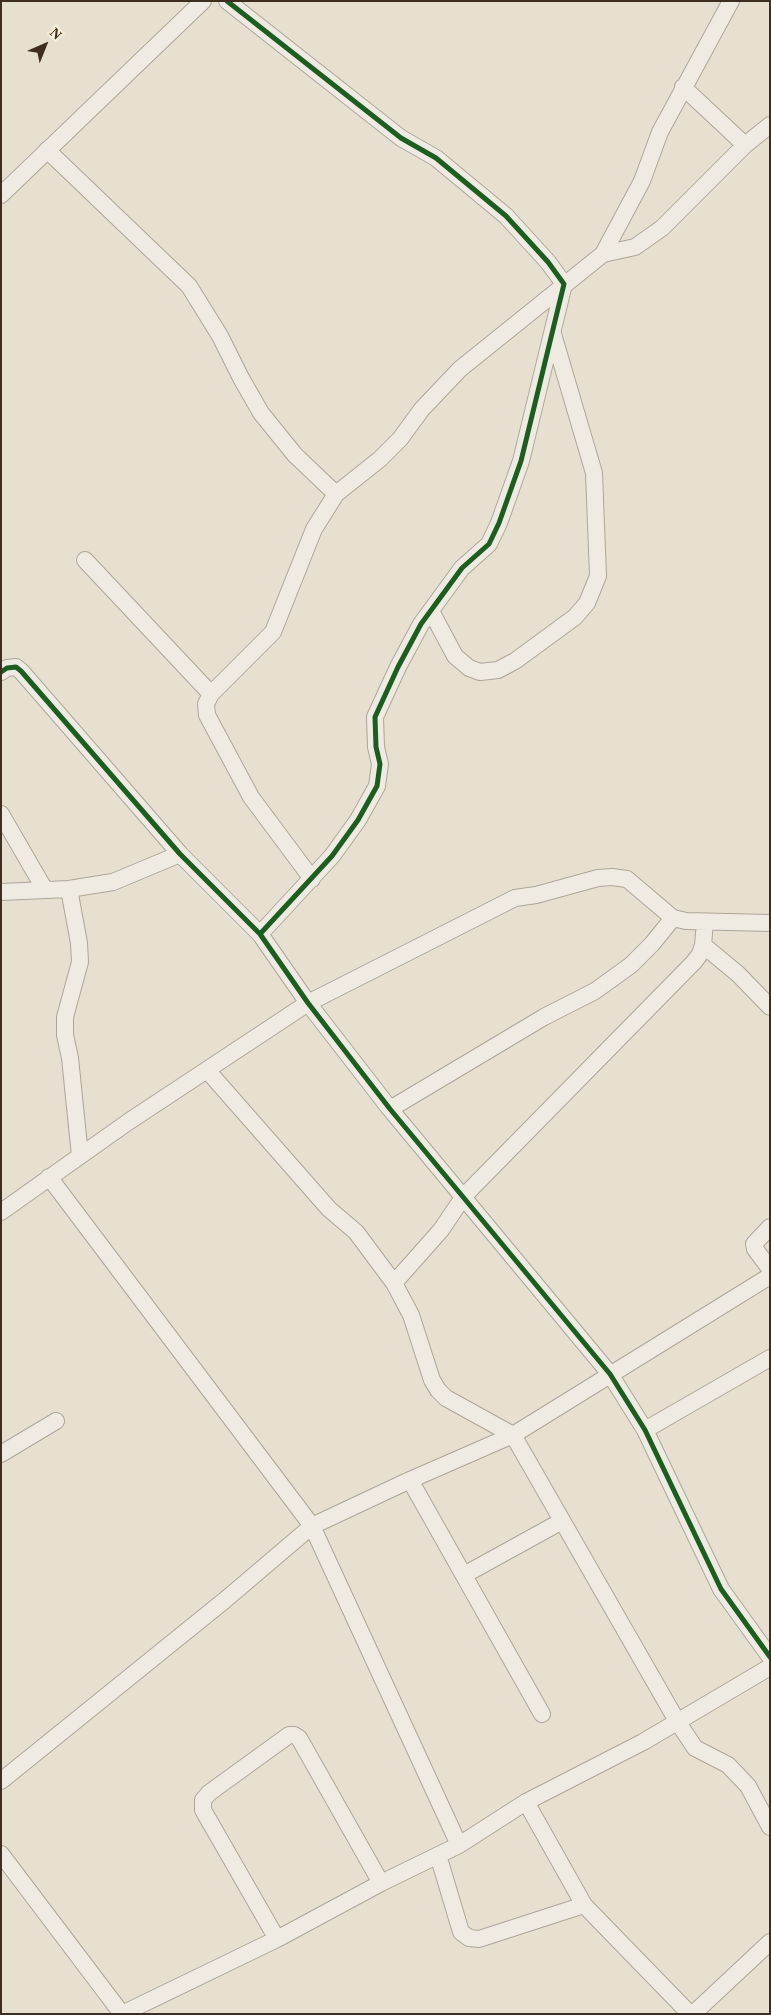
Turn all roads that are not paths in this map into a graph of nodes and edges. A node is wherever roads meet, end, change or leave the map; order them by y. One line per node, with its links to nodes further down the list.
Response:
1 (203, 1): 7 (street)
2 (227, 1): 10 (street)
3 (731, 1): 4 (street)
4 (683, 87): 6 (street); 9 (street)
5 (770, 125): 6 (street)
6 (745, 145): 9 (street)
7 (47, 150): 8 (street); 12 (street)
8 (1, 195)
9 (603, 254): 10 (street)
10 (564, 284): 11 (street); 12 (street)
11 (552, 332): 14 (street); 14 (street)
12 (336, 494): 16 (street)
13 (85, 560): 16 (street)
14 (431, 611): 19 (street)
15 (1, 672): 18 (street)
16 (211, 694): 19 (street)
17 (1, 814): 21 (street)
18 (180, 854): 20 (street); 26 (street)
19 (312, 879): 26 (street)
20 (69, 889): 21 (street); 32 (street)
21 (45, 890): 22 (street)
22 (1, 892)
23 (672, 918): 24 (street); 28 (street); 31 (street)
24 (705, 922): 25 (street); 27 (street)
25 (770, 923)
26 (260, 934): 28 (street)
27 (703, 946): 29 (street); 34 (street)
28 (308, 1003): 30 (street); 31 (street)
29 (770, 1007)
30 (207, 1070): 32 (street); 39 (street)
31 (390, 1109): 34 (street)
32 (80, 1156): 33 (street)
33 (49, 1178): 35 (street); 48 (street)
34 (464, 1196): 39 (street); 41 (street)
35 (1, 1212)
36 (770, 1227): 37 (street)
37 (770, 1269)
38 (770, 1276): 41 (street)
39 (394, 1283): 44 (street)
40 (770, 1358): 43 (street)
41 (610, 1374): 43 (street); 44 (street)
42 (56, 1421): 45 (street)
43 (645, 1430): 50 (street)
44 (513, 1435): 46 (street); 47 (street)
45 (1, 1454)
46 (410, 1480): 48 (street); 49 (street)
47 (562, 1521): 49 (street); 53 (street)
48 (312, 1526): 54 (street); 57 (street)
49 (464, 1575): 52 (street)
50 (770, 1657)
51 (770, 1667): 53 (street)
52 (542, 1714)
53 (677, 1721): 55 (street); 56 (street)
54 (1, 1781)
55 (526, 1802): 57 (street); 61 (street)
56 (770, 1827)
57 (459, 1845): 59 (street)
58 (1, 1854): 64 (street)
59 (438, 1855): 60 (street); 61 (street)
60 (381, 1883): 62 (street); 62 (street)
61 (584, 1905): 65 (street)
62 (277, 1939): 64 (street)
63 (770, 1942): 65 (street)
64 (122, 2014)
65 (692, 2014)

